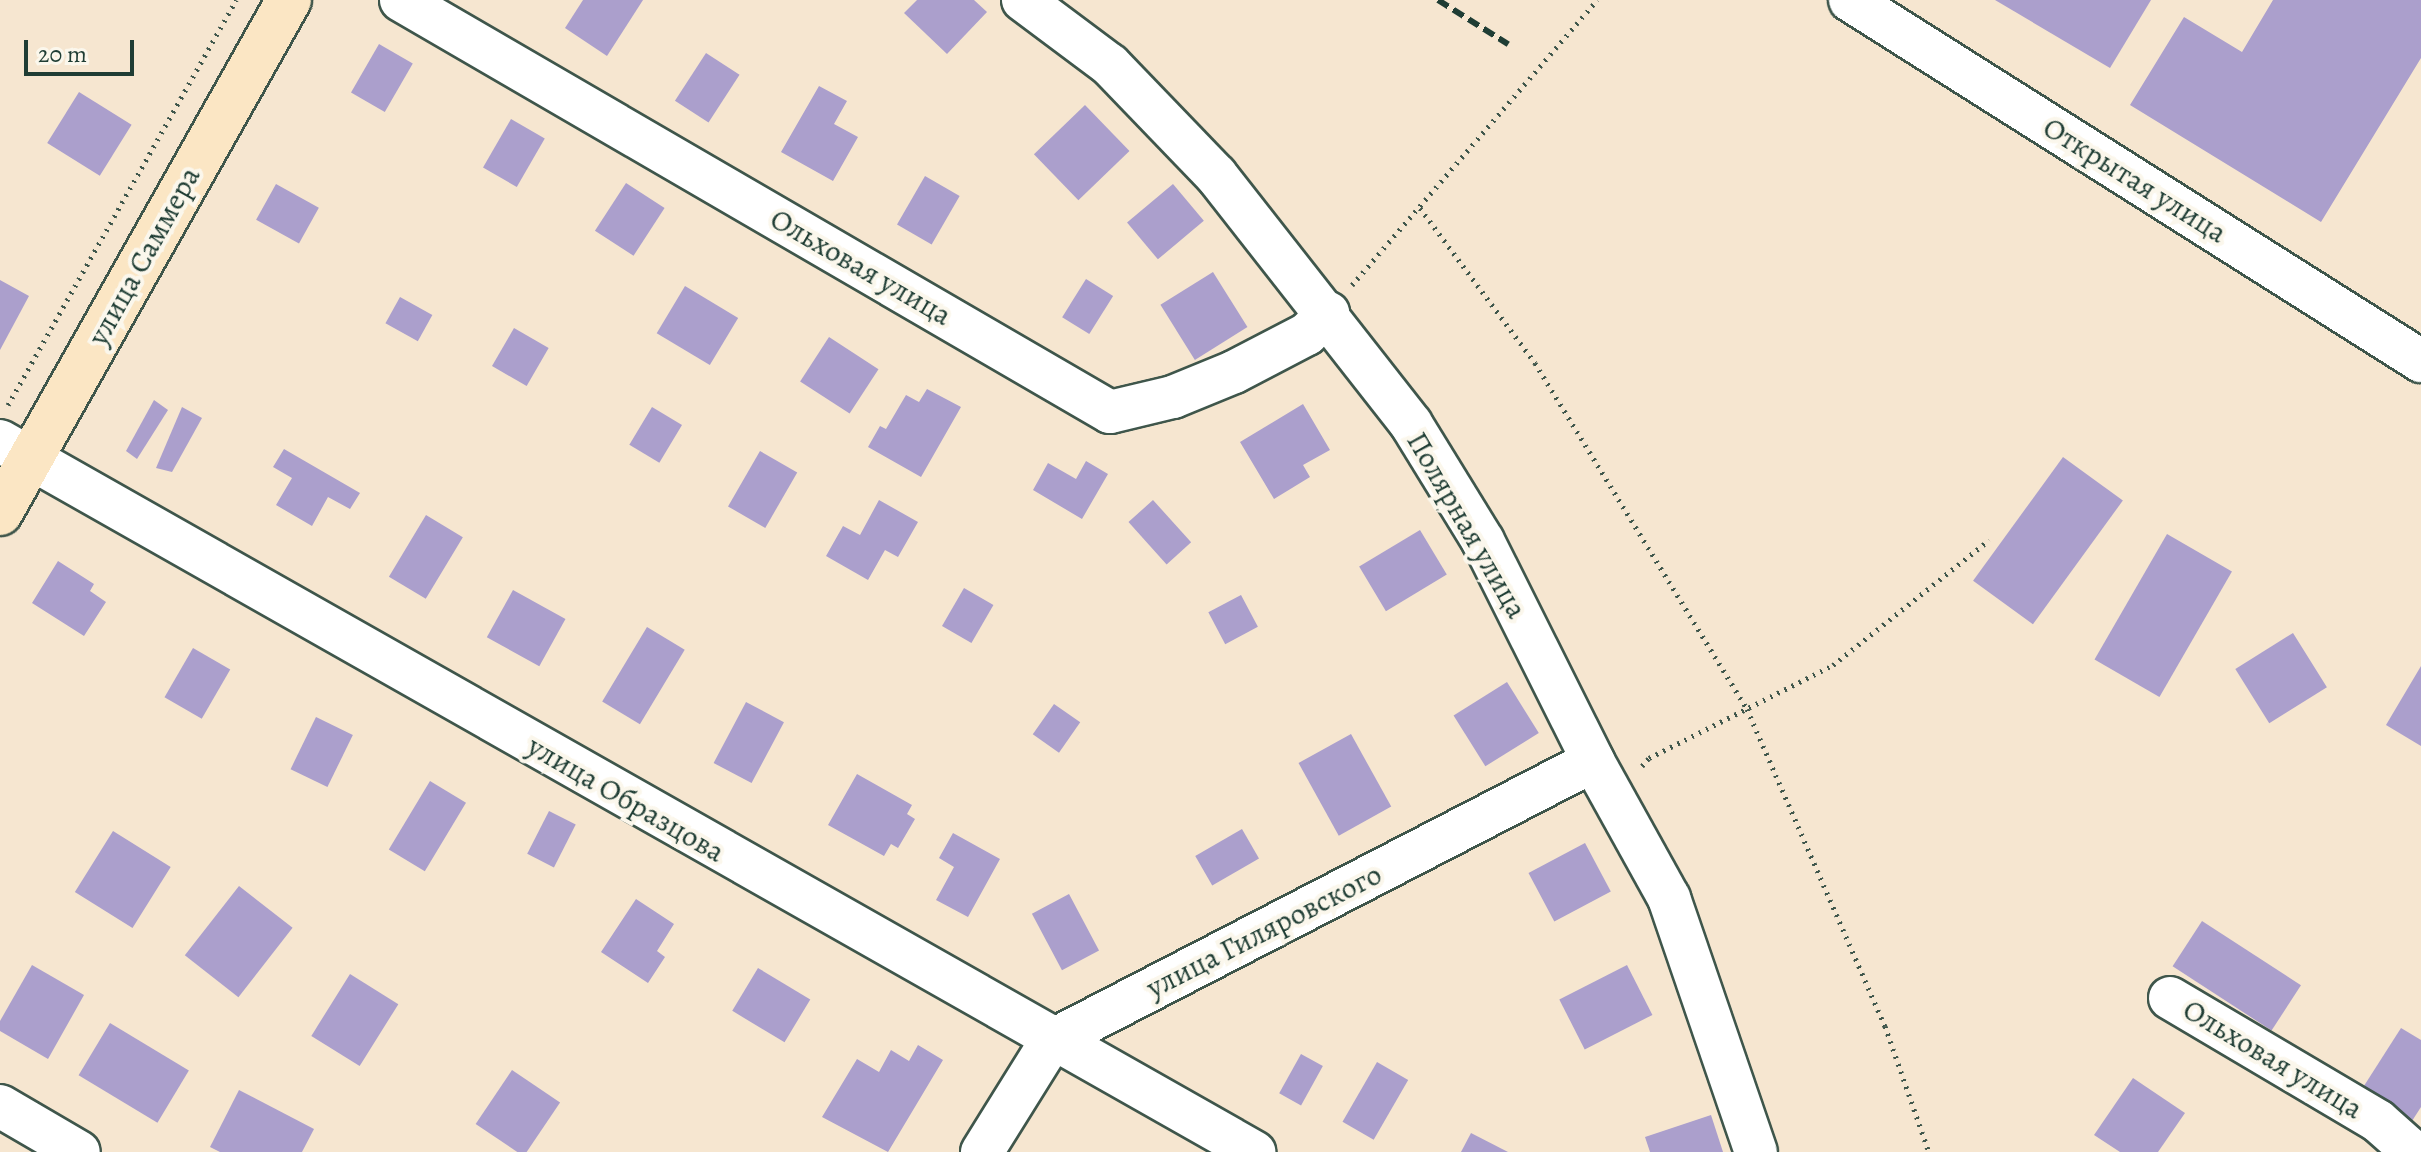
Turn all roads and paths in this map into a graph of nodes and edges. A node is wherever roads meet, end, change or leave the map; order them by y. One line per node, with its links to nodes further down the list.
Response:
1 (236, 0): 10 (path)
2 (289, 0): 11 (street, улица Саммера)
3 (401, 0): 8 (street, Ольховая улица)
4 (1023, 0): 8 (street, Полярная улица)
5 (1597, 0): 7 (path)
6 (1850, 0): 9 (street, Открытая улица)
7 (1420, 208): 8 (path); 14 (path)
8 (1328, 313): 15 (street, Полярная улица)
9 (2421, 361)
10 (0, 420)
11 (15, 450): 12 (street, улица Саммера); 18 (street, улица Образцова)
12 (0, 513)
13 (1989, 540): 14 (path)
14 (1747, 709): 16 (path); 24 (path)
15 (1593, 761): 16 (street, Полярная улица); 18 (street, улица Гиляровского)
16 (1616, 799): 23 (street, Полярная улица)
17 (2170, 998): 25 (street, Ольховая улица)
18 (1051, 1041): 21 (street); 22 (street, улица Образцова)
19 (0, 1106): 20 (street)
20 (79, 1152)
21 (982, 1152)
22 (1254, 1152)
23 (1756, 1152)
24 (1929, 1152)
25 (2413, 1152)

